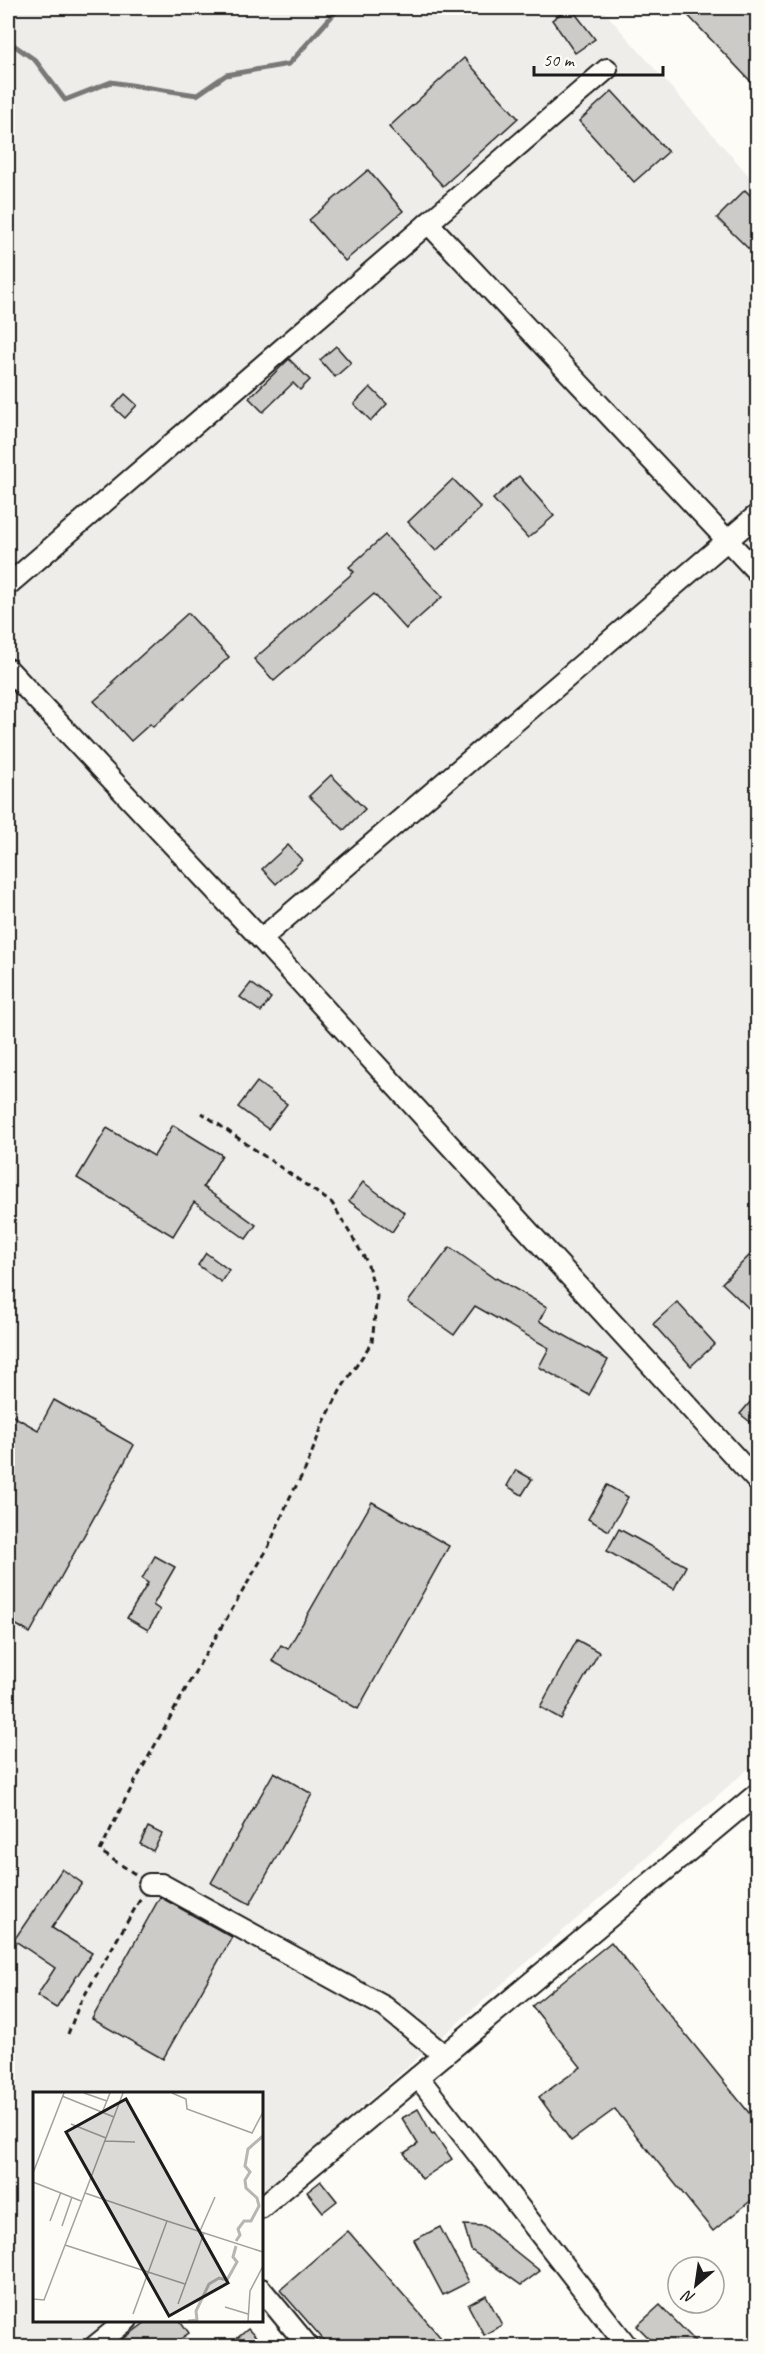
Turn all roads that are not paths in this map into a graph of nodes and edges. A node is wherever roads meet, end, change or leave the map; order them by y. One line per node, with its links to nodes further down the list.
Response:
1 (607, 69): 2 (street)
2 (428, 223): 4 (street); 6 (street)
3 (758, 514): 4 (street)
4 (727, 540): 5 (street); 8 (street)
5 (758, 573)
6 (8, 585)
7 (8, 669): 8 (street)
8 (261, 939): 9 (street)
9 (758, 1482)
10 (758, 1793): 12 (street)
11 (149, 1884): 12 (street)
12 (444, 2055): 13 (street)
13 (418, 2077): 14 (street); 19 (street)
14 (262, 2207)
15 (262, 2290): 18 (street)
16 (125, 2321): 17 (street)
17 (95, 2346)
18 (308, 2346)
19 (627, 2346)

